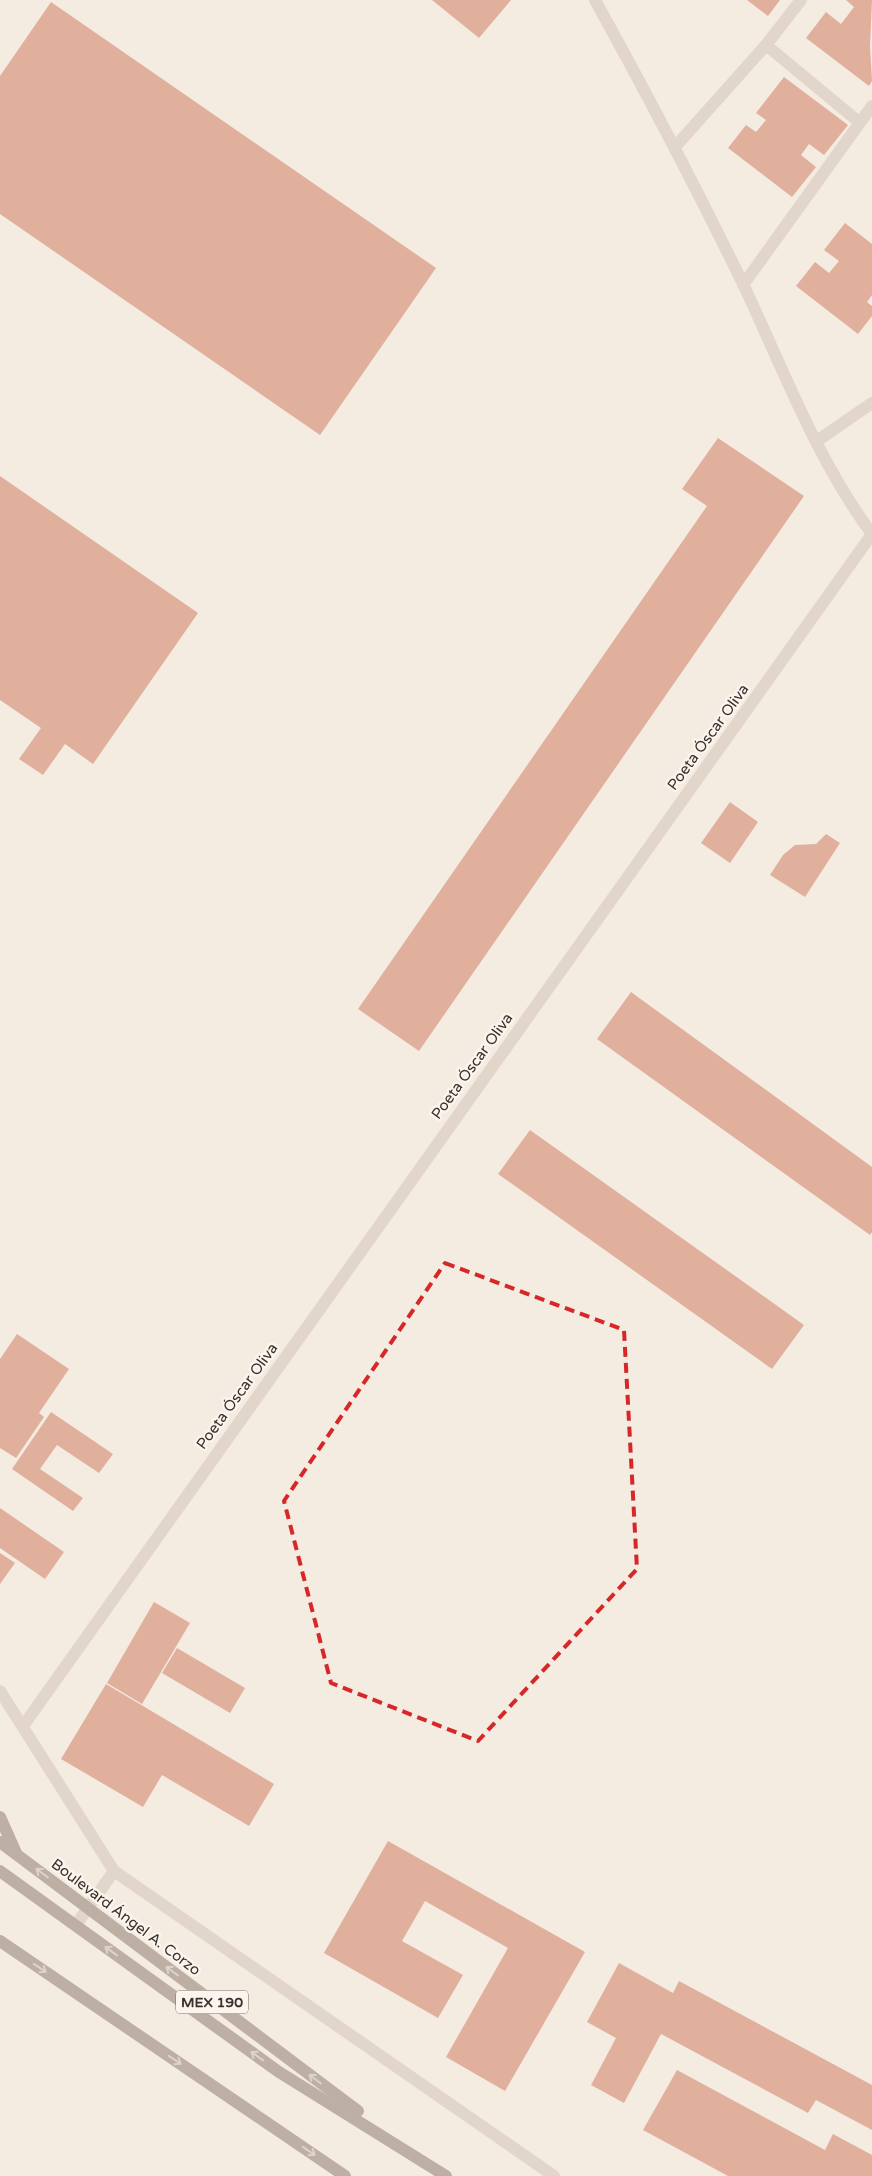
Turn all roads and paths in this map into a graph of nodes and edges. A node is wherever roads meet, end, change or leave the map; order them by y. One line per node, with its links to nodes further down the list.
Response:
1 (596, 0): 6 (street, Poeta Óscar Oliva)
2 (801, 0): 3 (street)
3 (766, 45): 5 (street); 6 (street)
4 (872, 106): 5 (street)
5 (859, 122): 7 (street)
6 (675, 147): 7 (street, Poeta Óscar Oliva)
7 (743, 285): 9 (street, Poeta Óscar Oliva)
8 (872, 403): 9 (street)
9 (817, 441): 10 (street, Poeta Óscar Oliva)
10 (872, 534): 12 (street, Poeta Óscar Oliva)
11 (0, 1691): 12 (street)
12 (23, 1726): 17 (street)
13 (0, 1817): 15 (main road)
14 (0, 1842): 15 (main road, Boulevard Ángel A. Corzo / MEX 190)
15 (17, 1855): 18 (main road, Boulevard Ángel A. Corzo / MEX 190, one-way to 15)
16 (0, 1871): 19 (main road, MEX 190)
17 (114, 1871): 18 (street); 24 (street)
18 (88, 1908): 19 (street); 21 (main road, Boulevard Ángel A. Corzo / MEX 190, one-way to 18)
19 (76, 1925): 21 (main road, MEX 190, one-way to 19)
20 (0, 1941): 22 (main road, one-way to 22)
21 (424, 2161): 23 (main road, MEX 190)
22 (345, 2176)
23 (446, 2176)
24 (554, 2176)

